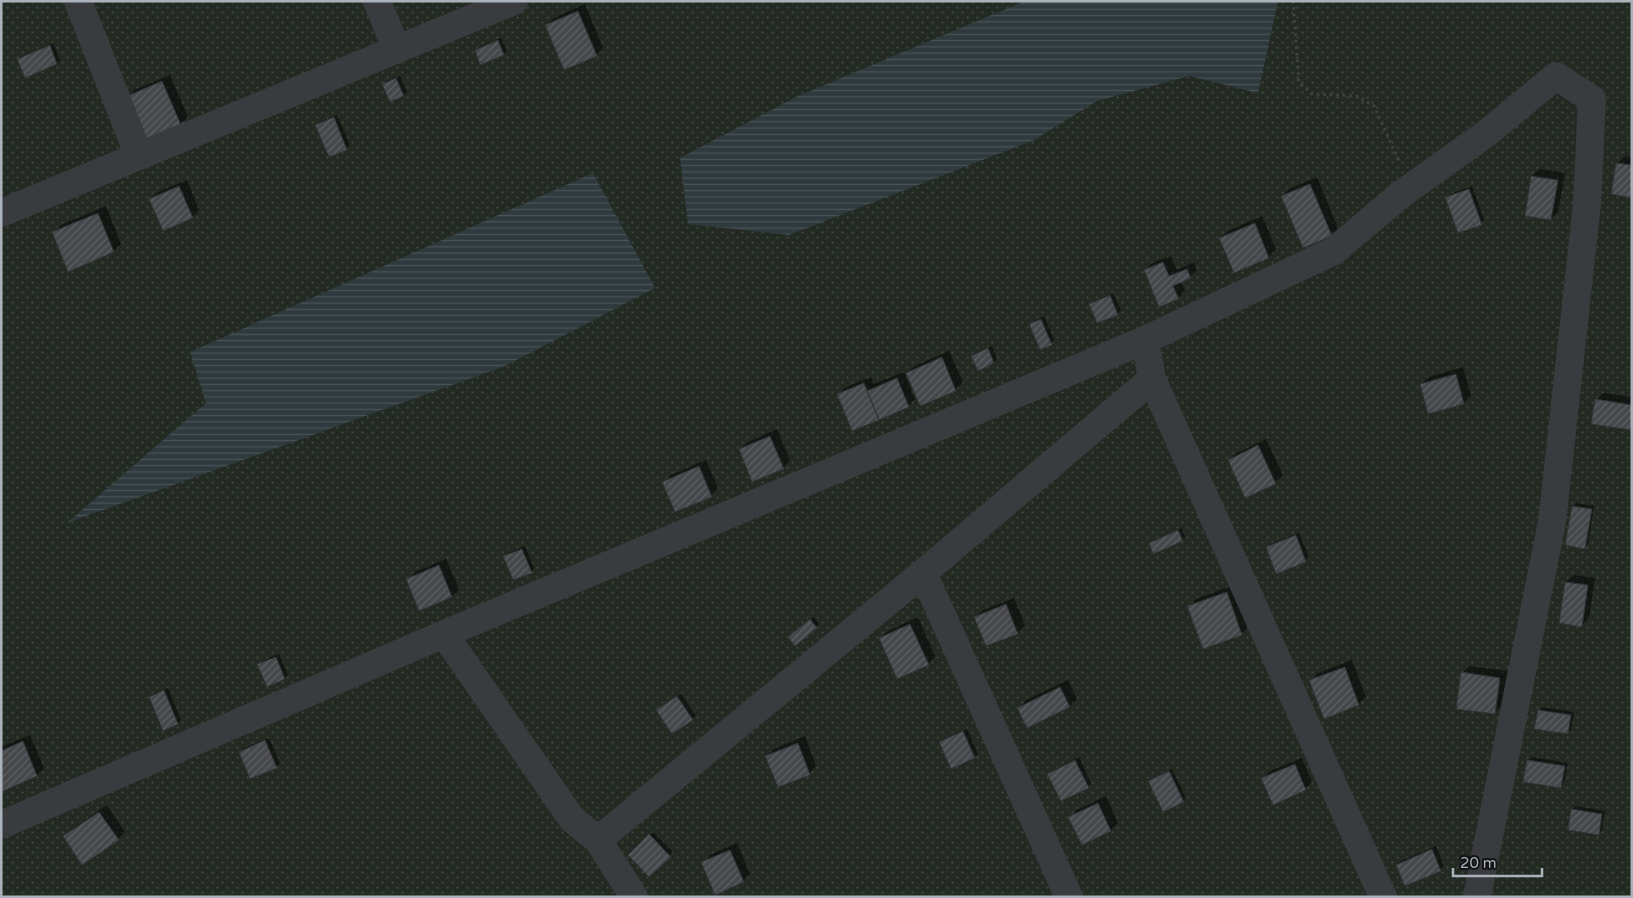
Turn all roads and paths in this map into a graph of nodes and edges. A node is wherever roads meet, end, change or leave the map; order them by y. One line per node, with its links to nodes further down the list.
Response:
1 (78, 1): 6 (lane)
2 (377, 1): 5 (lane)
3 (514, 1): 5 (lane)
4 (1293, 1): 7 (path)
5 (397, 50): 6 (lane)
6 (139, 156): 8 (lane)
7 (1400, 195): 9 (lane); 18 (lane)
8 (1, 213)
9 (1145, 340): 10 (lane); 12 (lane)
10 (1152, 379): 11 (lane); 17 (lane)
11 (923, 573): 14 (lane); 16 (lane)
12 (444, 634): 13 (lane); 14 (lane)
13 (1, 825)
14 (598, 840): 15 (lane)
15 (634, 897)
16 (1069, 897)
17 (1383, 897)
18 (1477, 897)

